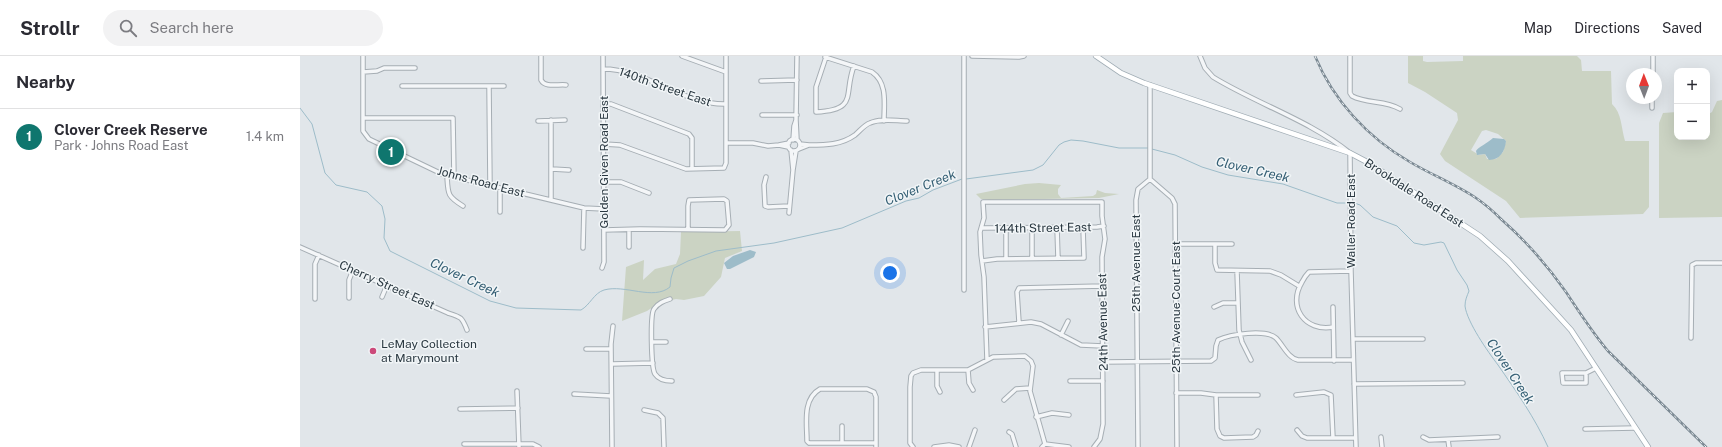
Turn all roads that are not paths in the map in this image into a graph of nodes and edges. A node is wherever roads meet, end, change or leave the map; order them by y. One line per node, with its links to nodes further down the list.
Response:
1 (363, 56): 19 (street)
2 (541, 56): 23 (street)
3 (603, 56): 18 (street, Golden Given Road East)
4 (682, 56): 20 (street)
5 (726, 56): 20 (street)
6 (797, 56): 21 (street)
7 (825, 56): 15 (street); 15 (street)
8 (964, 56): 96 (street)
9 (972, 56): 10 (street)
10 (1024, 56)
11 (1096, 56): 24 (main road, Brookdale Road East)
12 (1200, 56): 48 (street)
13 (1350, 56): 32 (street)
14 (1652, 56): 17 (street)
15 (854, 66): 39 (street)
16 (415, 68): 19 (street)
17 (1652, 68)
18 (603, 70): 28 (street, Golden Given Road East); 29 (street, 140th Street East)
19 (363, 72): 35 (street)
20 (726, 72): 29 (street)
21 (797, 80): 22 (street); 34 (street)
22 (761, 81)
23 (566, 85)
24 (1150, 85): 48 (main road, Brookdale Road East); 56 (street)
25 (402, 86): 26 (street)
26 (489, 86): 27 (street); 58 (street)
27 (504, 86)
28 (603, 104): 43 (street, Golden Given Road East); 50 (street)
29 (726, 104): 42 (street)
30 (1652, 104): 31 (street)
31 (1652, 108)
32 (1400, 109)
33 (762, 115): 34 (street)
34 (797, 115): 41 (street)
35 (363, 118): 53 (street, Johns Road East); 54 (street)
36 (551, 120): 37 (street); 38 (street); 49 (street)
37 (565, 120)
38 (538, 121)
39 (884, 121): 40 (street); 45 (street)
40 (908, 121)
41 (795, 140): 44 (street); 46 (street)
42 (726, 143): 46 (street); 50 (street)
43 (604, 144): 50 (street); 57 (street, Golden Given Road East)
44 (800, 144): 45 (street); 47 (street)
45 (809, 145): 47 (street)
46 (789, 147): 47 (street); 52 (street)
47 (797, 150): 52 (street)
48 (1350, 153): 92 (street, Waller Road East); 129 (main road, Brookdale Road East)
49 (552, 169): 51 (street); 61 (street)
50 (692, 169)
51 (570, 170)
52 (793, 170): 63 (street)
53 (447, 176): 54 (street, Johns Road East); 62 (street)
54 (454, 177): 58 (street, Johns Road East)
55 (766, 177): 63 (street)
56 (1150, 179): 77 (street, 25th Avenue Court East); 126 (street, 25th Avenue East)
57 (604, 182): 60 (street); 65 (street, Golden Given Road East)
58 (490, 186): 59 (street, Johns Road East)
59 (500, 188): 61 (street, Johns Road East); 66 (street)
60 (649, 193)
61 (551, 200): 64 (street, Johns Road East)
62 (463, 206)
63 (789, 206): 67 (street)
64 (584, 208): 65 (street, Johns Road East); 82 (street)
65 (604, 209): 75 (street, Golden Given Road East)
66 (500, 212)
67 (789, 213)
68 (1104, 226): 69 (street, 24th Avenue East); 73 (street, 144th Street East); 95 (street, 24th Avenue East)
69 (982, 228): 70 (street, 144th Street East); 87 (street)
70 (1006, 228): 71 (street, 144th Street East); 84 (street)
71 (1032, 228): 72 (street, 144th Street East); 85 (street)
72 (1058, 228): 73 (street, 144th Street East); 86 (street)
73 (1083, 228): 86 (street)
74 (688, 229): 74 (street); 76 (street)
75 (604, 230): 76 (street); 89 (street, Golden Given Road East)
76 (629, 230): 81 (street)
77 (1176, 244): 78 (street); 123 (street, 25th Avenue Court East)
78 (1215, 244): 79 (street); 91 (street)
79 (1232, 244)
80 (300, 246): 83 (street, Cherry Street East)
81 (629, 247)
82 (583, 248)
83 (319, 255): 90 (street, Cherry Street East); 99 (street)
84 (1006, 258): 85 (street); 87 (street)
85 (1032, 258): 86 (street)
86 (1058, 258)
87 (982, 261): 107 (street)
88 (1722, 263): 112 (street)
89 (602, 268)
90 (353, 270): 94 (street, Cherry Street East); 98 (street)
91 (1237, 271): 93 (street); 101 (street)
92 (1351, 271): 93 (street); 113 (street, Waller Road East)
93 (1300, 285): 108 (street)
94 (387, 286): 97 (street); 109 (street, Cherry Street East)
95 (1103, 286): 105 (street); 117 (street, 24th Avenue East)
96 (964, 290)
97 (382, 297)
98 (349, 298)
99 (315, 299)
100 (670, 299): 115 (street)
101 (1238, 303): 102 (street); 110 (street)
102 (1214, 307)
103 (1333, 307): 108 (street)
104 (1068, 321): 111 (street)
105 (1019, 322): 107 (street); 111 (street)
106 (613, 326): 118 (street)
107 (985, 327): 120 (street)
108 (1333, 327): 124 (street)
109 (467, 330)
110 (1240, 334): 121 (street); 123 (street); 124 (street)
111 (1061, 335): 117 (street)
112 (1690, 338)
113 (1352, 339): 114 (street); 122 (street, Waller Road East)
114 (1423, 339)
115 (653, 342): 116 (street); 127 (street)
116 (666, 342)
117 (1103, 346): 125 (street, 24th Avenue East)
118 (611, 349): 119 (street); 128 (street)
119 (586, 350)
120 (987, 360): 131 (street); 138 (street)
121 (1251, 360)
122 (1353, 360): 124 (street); 137 (street, Waller Road East)
123 (1176, 361): 126 (street); 142 (street, 25th Avenue Court East)
124 (1334, 361)
125 (1103, 362): 126 (street); 135 (street, 24th Avenue East)
126 (1137, 362): 183 (street, 25th Avenue East)
127 (653, 363): 128 (street); 133 (street)
128 (612, 364): 147 (street)
129 (1596, 368): 132 (street); 155 (main road, Brookdale Road East)
130 (937, 370): 131 (street); 141 (street); 176 (street)
131 (968, 370): 139 (street)
132 (1586, 373): 132 (street)
133 (672, 381)
134 (1070, 381): 135 (street)
135 (1103, 381): 182 (street, 24th Avenue East)
136 (1463, 383): 137 (street)
137 (1354, 384): 165 (street, Waller Road East)
138 (1030, 388): 148 (street); 153 (street)
139 (973, 390)
140 (517, 391): 149 (street)
141 (940, 392)
142 (1176, 393): 144 (street); 184 (street, 25th Avenue Court East)
143 (574, 394): 147 (street)
144 (1216, 395): 145 (street); 159 (street)
145 (1258, 395)
146 (1296, 395): 164 (street)
147 (611, 396): 174 (street)
148 (1004, 400)
149 (518, 408): 150 (street); 171 (street)
150 (460, 409)
151 (644, 410): 175 (street)
152 (1070, 415): 153 (street)
153 (1036, 417): 173 (street)
154 (842, 426): 167 (street)
155 (1635, 428): 156 (street); 188 (main road, Brookdale Road East)
156 (1585, 429)
157 (975, 430): 179 (street)
158 (1297, 430): 164 (street)
159 (1258, 431)
160 (1009, 432): 180 (street)
161 (1381, 437): 186 (street)
162 (1423, 437): 166 (street)
163 (1498, 437): 166 (street)
164 (1333, 438): 165 (street)
165 (1356, 438): 185 (street, Waller Road East)
166 (1448, 440): 187 (street)
167 (842, 442): 169 (street); 170 (street)
168 (464, 444): 171 (street)
169 (808, 445): 170 (street)
170 (876, 445)
171 (519, 446): 172 (street)
172 (538, 446)
173 (1043, 446): 181 (street)
174 (612, 447)
175 (664, 447)
176 (913, 447)
177 (934, 447): 178 (street)
178 (958, 447)
179 (969, 447)
180 (1016, 447)
181 (1069, 447)
182 (1094, 447)
183 (1138, 447)
184 (1177, 447)
185 (1356, 447)
186 (1382, 447)
187 (1449, 447)
188 (1648, 447)

